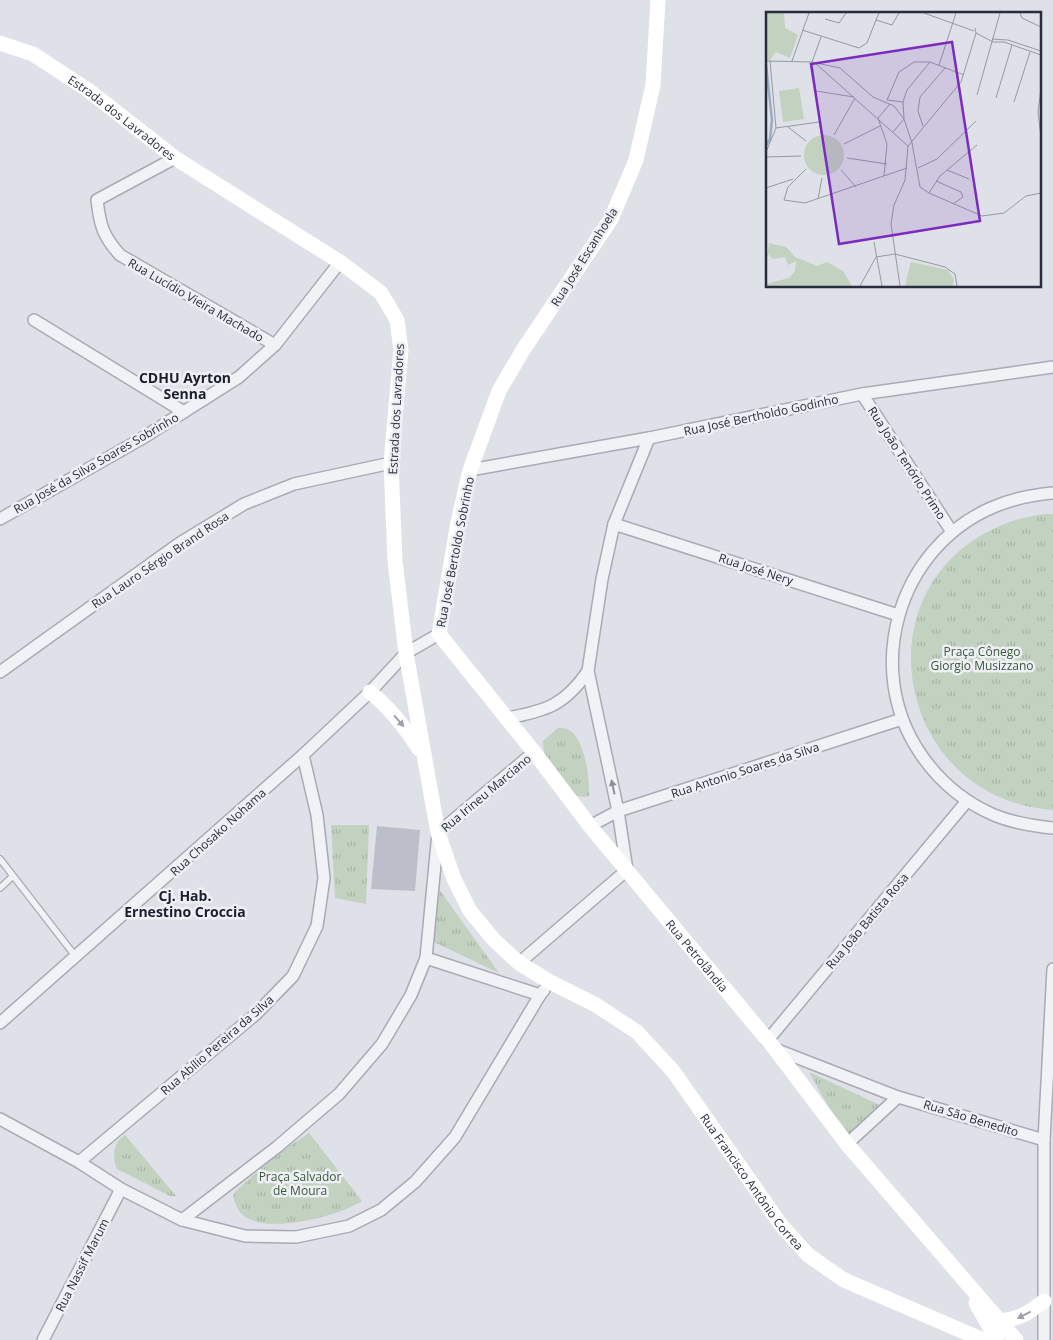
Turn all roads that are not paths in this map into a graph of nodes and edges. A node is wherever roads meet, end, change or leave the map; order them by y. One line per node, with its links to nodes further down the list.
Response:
1 (658, 0): 12 (street, Rua José Escanhoela)
2 (0, 43): 3 (street, Estrada dos Lavradores)
3 (175, 158): 4 (street, Estrada dos Lavradores); 6 (street, Rua Lucídio Vieira Machado)
4 (340, 262): 6 (street, Rua José da Silva Soares Sobrinho); 11 (street, Estrada dos Lavradores)
5 (34, 320): 9 (street)
6 (275, 345): 9 (street, Rua José da Silva Soares Sobrinho)
7 (1053, 367): 8 (street, Rua José Bertholdo Godinho)
8 (862, 394): 10 (street, Rua José Bertholdo Godinho); 16 (street, Rua João Tenório Primo)
9 (184, 412): 14 (street, Rua José da Silva Soares Sobrinho)
10 (649, 438): 12 (street, Rua José Bertholdo Godinho); 15 (street)
11 (391, 463): 19 (street, Estrada dos Lavradores); 21 (street, Rua Lauro Sérgio Brand Rosa)
12 (470, 470): 18 (street, Rua José Bertoldo Sobrinho)
13 (1053, 493): 16 (street)
14 (0, 519)
15 (614, 524): 17 (street, Rua José Nery); 20 (street)
16 (952, 532): 17 (street)
17 (898, 615): 24 (street)
18 (439, 634): 19 (street, Rua Chosako Nohama); 23 (street, Rua Petrolândia)
19 (406, 653): 22 (street, Rua Chosako Nohama); 26 (street, Estrada dos Lavradores)
20 (588, 671): 23 (street); 29 (street, one-way to 20)
21 (0, 672)
22 (370, 692): 26 (street, one-way to 26); 27 (street, Rua Chosako Nohama)
23 (507, 718): 25 (street, Rua Petrolândia)
24 (902, 719): 28 (street); 29 (street, Rua Antonio Soares da Silva)
25 (534, 752): 30 (street, Rua Petrolândia); 32 (street, Rua Irineu Marciano)
26 (423, 754): 32 (street, Estrada dos Lavradores)
27 (303, 755): 37 (street, Rua Chosako Nohama); 49 (street, Rua Abílio Pereira da Silva)
28 (967, 800): 31 (street); 44 (street, Rua João Batista Rosa)
29 (618, 811): 30 (street, Rua Antonio Soares da Silva); 34 (street)
30 (590, 826): 34 (street, Rua Petrolândia)
31 (1053, 828)
32 (438, 833): 38 (street); 39 (street, Rua Francisco Antônio Correa)
33 (0, 859): 35 (lane)
34 (627, 870): 39 (street); 44 (street, Rua Petrolândia)
35 (13, 876): 36 (lane); 37 (lane)
36 (0, 888)
37 (76, 956): 43 (street, Rua Chosako Nohama)
38 (426, 958): 42 (street); 51 (street)
39 (519, 962): 41 (street, Rua Francisco Antônio Correa)
40 (1053, 969): 47 (street)
41 (550, 982): 42 (street); 56 (street, Rua Francisco Antônio Correa)
42 (540, 995): 51 (street)
43 (0, 1023)
44 (771, 1045): 45 (street, Rua São Benedito); 48 (street, Rua Petrolândia)
45 (898, 1097): 47 (street, Rua São Benedito); 48 (street)
46 (0, 1119): 49 (street)
47 (1044, 1140): 53 (street)
48 (848, 1144): 52 (street, Rua Petrolândia)
49 (79, 1162): 50 (street)
50 (121, 1189): 51 (street); 55 (street, Rua Nassif Marum)
51 (182, 1220)
52 (960, 1273): 54 (street); 57 (street)
53 (1044, 1301): 54 (street, one-way to 54); 59 (street)
54 (1000, 1320): 58 (street)
55 (43, 1340)
56 (983, 1340)
57 (997, 1340)
58 (1016, 1340)
59 (1044, 1340)

